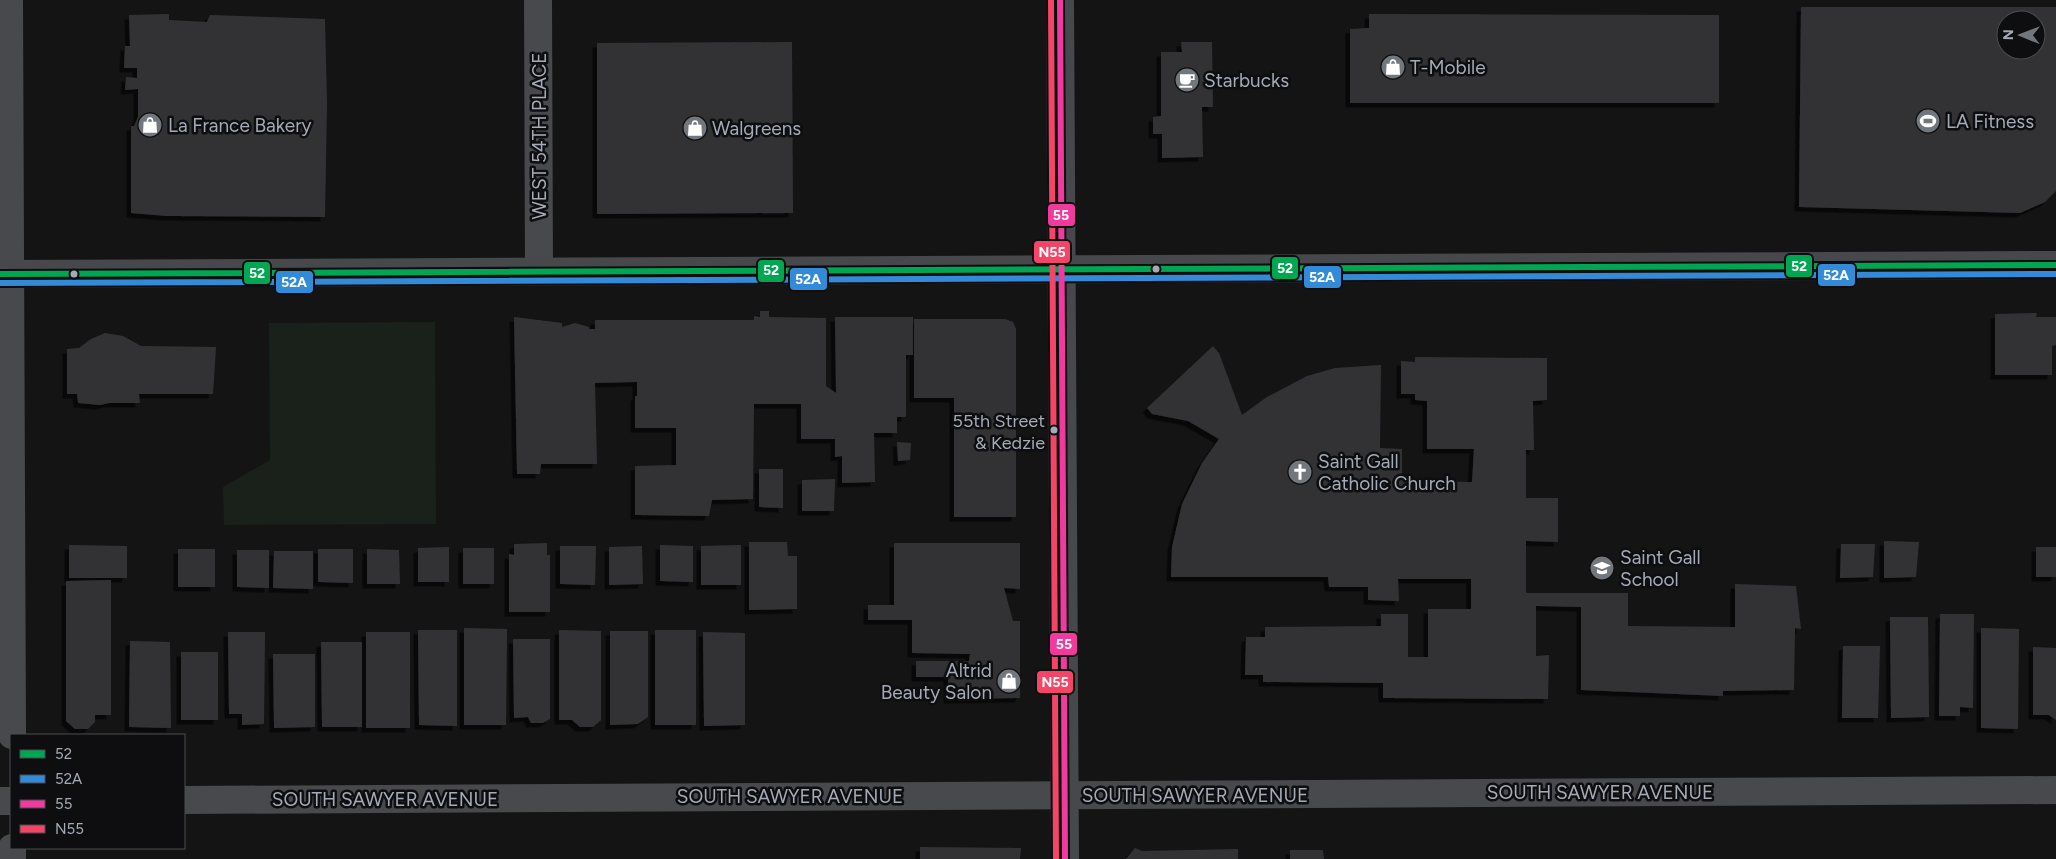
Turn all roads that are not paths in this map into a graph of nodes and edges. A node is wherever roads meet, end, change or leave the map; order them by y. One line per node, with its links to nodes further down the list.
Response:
1 (9, 0): 7 (street)
2 (538, 0): 6 (street, WEST 54TH PLACE)
3 (1060, 0): 5 (main road)
4 (2056, 264): 5 (main road)
5 (1062, 269): 6 (main road); 10 (main road)
6 (539, 272): 7 (main road)
7 (5, 274): 8 (street)
8 (12, 734)
9 (2056, 790): 10 (street, SOUTH SAWYER AVENUE)
10 (1065, 795): 11 (street, SOUTH SAWYER AVENUE); 12 (main road)
11 (185, 800)
12 (1065, 859)

